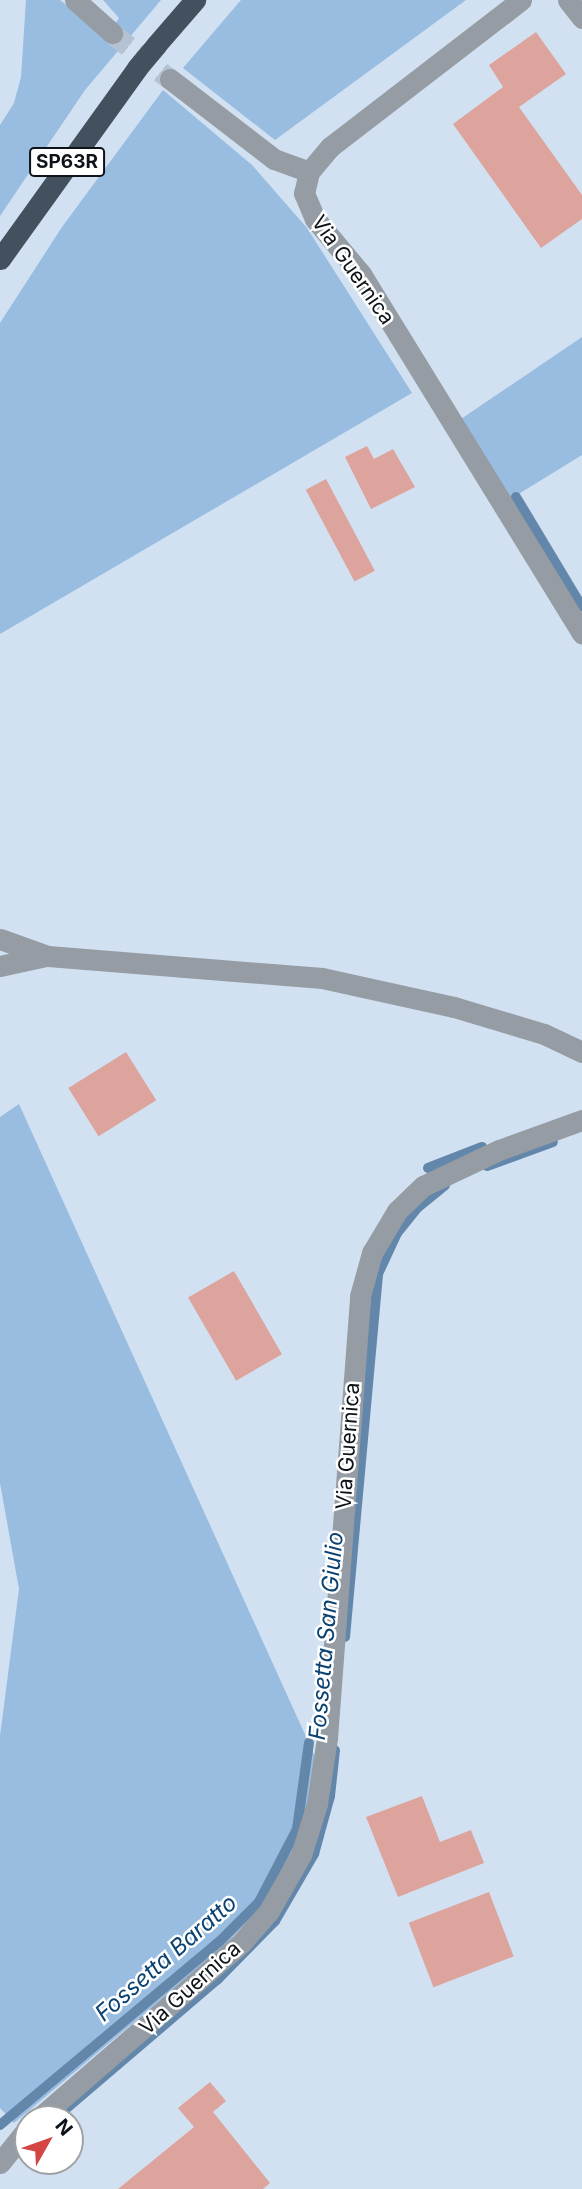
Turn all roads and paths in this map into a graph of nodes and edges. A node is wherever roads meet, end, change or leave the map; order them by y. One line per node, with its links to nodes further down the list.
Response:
1 (75, 0): 6 (street)
2 (195, 0): 9 (highway, SP63R, bridge)
3 (521, 0): 8 (street)
4 (568, 0): 5 (street)
5 (582, 18)
6 (112, 33)
7 (170, 79): 8 (street)
8 (309, 172): 10 (street, Via Guernica)
9 (0, 259)
10 (582, 633)
11 (0, 939): 12 (street)
12 (48, 956): 13 (street); 14 (street)
13 (0, 966)
14 (582, 1052)
15 (582, 1120): 16 (street, Via Guernica)
16 (54, 2105)
17 (14, 2144): 18 (street)
18 (0, 2163)

